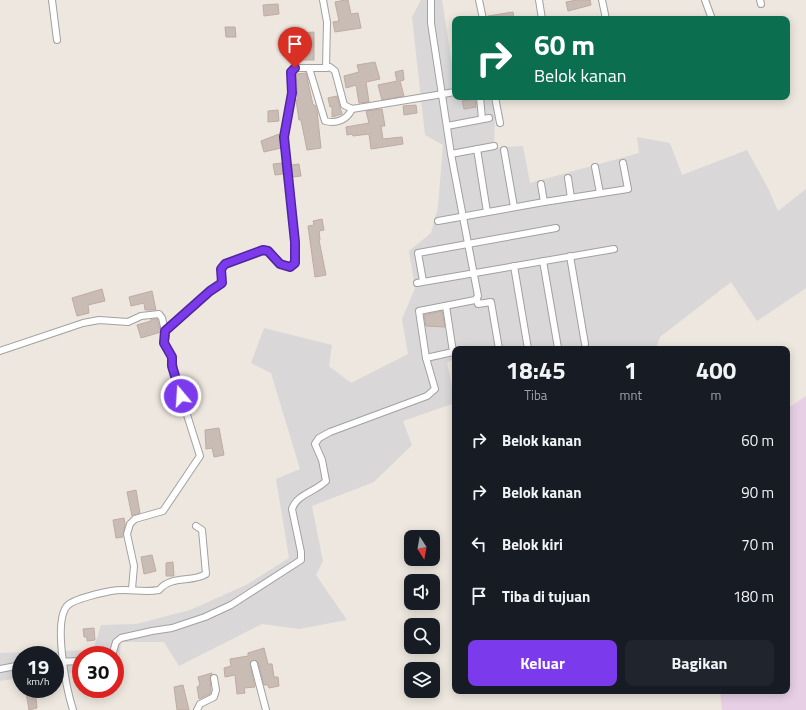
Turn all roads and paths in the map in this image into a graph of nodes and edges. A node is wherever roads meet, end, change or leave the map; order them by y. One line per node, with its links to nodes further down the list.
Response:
1 (52, 0): 12 (street)
2 (323, 0): 14 (street)
3 (431, 0): 16 (street)
4 (479, 0): 8 (street)
5 (539, 0): 9 (street)
6 (602, 0): 10 (street)
7 (705, 0): 11 (street)
8 (482, 16)
9 (542, 16)
10 (605, 16)
11 (711, 16)
12 (57, 40)
13 (309, 68): 14 (street); 19 (street); 48 (street)
14 (326, 68): 19 (street)
15 (452, 92): 16 (street)
16 (441, 94): 19 (street); 23 (street)
17 (480, 100): 21 (street)
18 (496, 100): 22 (street)
19 (352, 109)
20 (489, 118): 21 (street)
21 (482, 120): 23 (street)
22 (500, 123)
23 (446, 126): 27 (street)
24 (494, 146): 25 (street)
25 (477, 149): 27 (street); 36 (street)
26 (504, 150): 35 (street)
27 (450, 154): 37 (street)
28 (623, 163): 32 (street)
29 (595, 167): 32 (street)
30 (568, 178): 33 (street)
31 (541, 184): 34 (street)
32 (600, 193): 33 (street)
33 (571, 198): 34 (street)
34 (544, 202): 35 (street)
35 (514, 207): 36 (street)
36 (487, 212): 37 (street)
37 (462, 217): 38 (street); 40 (street)
38 (438, 221)
39 (556, 228): 40 (street)
40 (468, 244): 45 (street); 45 (street)
41 (614, 249): 42 (street)
42 (570, 256): 43 (street); 49 (street)
43 (543, 261): 44 (street); 53 (street)
44 (514, 266): 45 (street); 52 (street)
45 (473, 272): 46 (street)
46 (477, 299): 47 (street); 51 (street)
47 (446, 306): 50 (street); 56 (street)
48 (165, 331): 54 (street); 58 (street)
49 (585, 344)
50 (452, 346)
51 (498, 346)
52 (527, 346)
53 (558, 346)
54 (0, 351)
55 (452, 352): 56 (street)
56 (426, 358): 60 (street)
57 (196, 526): 58 (street)
58 (132, 589): 59 (street)
59 (61, 646)
60 (115, 646)
61 (254, 664): 68 (street)
62 (12, 667): 63 (street)
63 (0, 669)
64 (64, 678): 66 (street)
65 (214, 678): 67 (street)
66 (73, 710)
67 (197, 710)
68 (266, 710)

